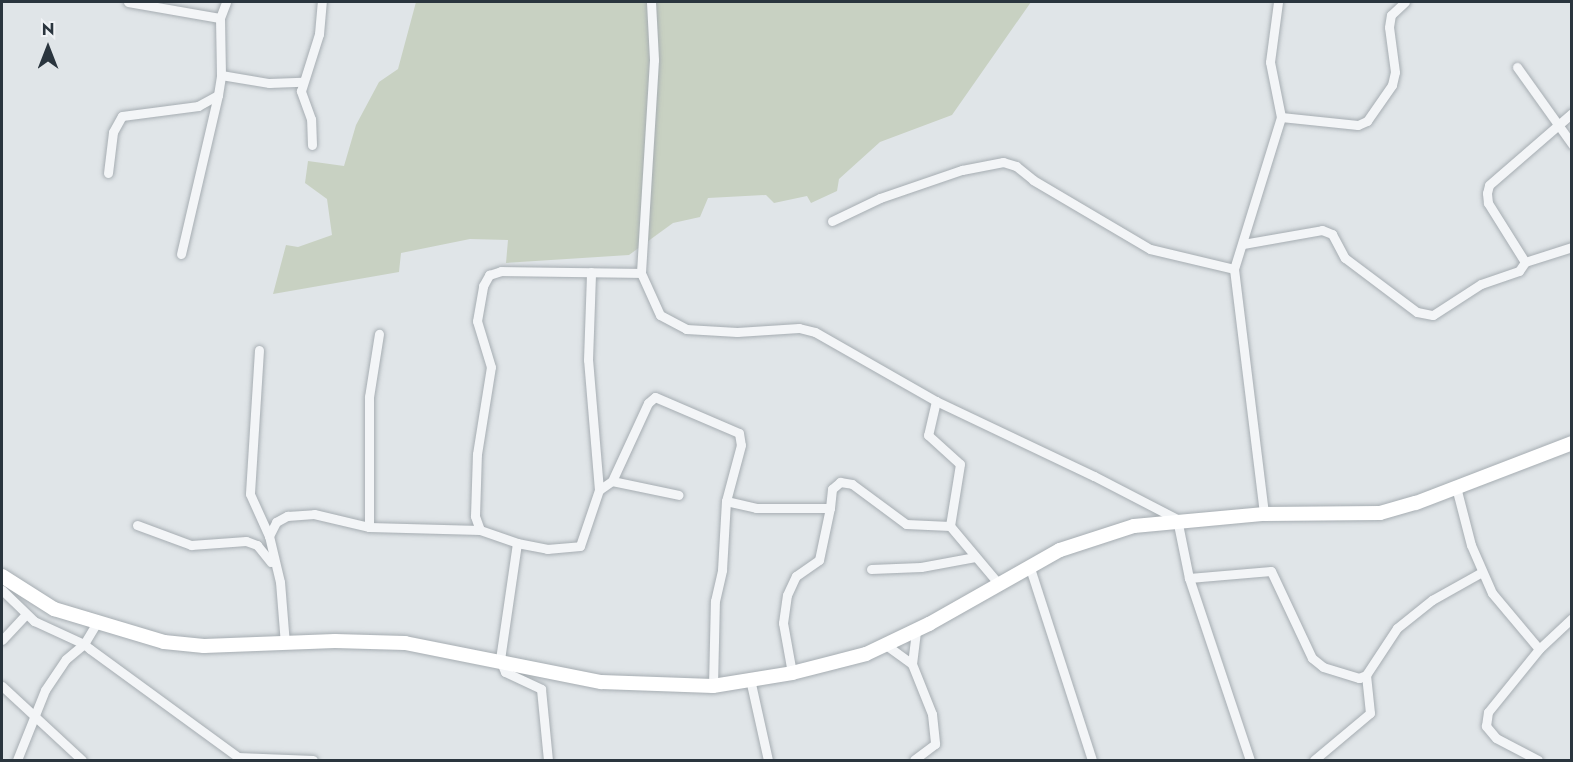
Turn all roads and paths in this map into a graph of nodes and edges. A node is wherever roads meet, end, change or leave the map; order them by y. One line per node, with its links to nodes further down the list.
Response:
1 (128, 2): 7 (street)
2 (226, 2): 7 (street)
3 (322, 2): 10 (street)
4 (651, 2): 25 (street)
5 (1278, 2): 13 (street)
6 (1405, 2): 13 (street)
7 (220, 18): 9 (street)
8 (1517, 67): 14 (street)
9 (221, 75): 10 (street); 11 (street)
10 (302, 82): 16 (street)
11 (218, 95): 17 (street); 21 (street)
12 (1572, 113): 14 (street)
13 (1281, 117): 19 (street)
14 (1557, 123): 15 (street); 22 (street)
15 (1572, 144)
16 (312, 145)
17 (108, 173)
18 (832, 221): 23 (street)
19 (1243, 244): 22 (street); 23 (street)
20 (1572, 247): 22 (street)
21 (181, 254)
22 (1525, 262)
23 (1234, 269): 36 (street)
24 (591, 272): 25 (street); 32 (street); 41 (street)
25 (641, 273): 28 (street)
26 (379, 334): 40 (street)
27 (259, 350): 42 (street)
28 (936, 401): 37 (street); 39 (street)
29 (1572, 443): 31 (street)
30 (612, 481): 32 (street); 33 (street); 34 (street)
31 (1456, 487): 36 (street); 48 (street)
32 (599, 490): 43 (street)
33 (680, 495)
34 (726, 501): 35 (street); 68 (street)
35 (830, 507): 39 (street); 64 (street)
36 (1264, 514): 37 (street)
37 (1177, 519): 45 (street); 50 (street)
38 (137, 525): 46 (street)
39 (950, 526): 44 (street)
40 (369, 527): 41 (street); 42 (street)
41 (480, 530): 43 (street)
42 (269, 536): 46 (street)
43 (516, 543): 62 (street)
44 (975, 557): 47 (street); 51 (street)
45 (1029, 565): 51 (street); 77 (street)
46 (274, 567): 59 (street)
47 (871, 569)
48 (1482, 572): 61 (street); 65 (street)
49 (2, 576): 55 (street)
50 (1189, 578): 65 (street); 78 (street)
51 (998, 583): 56 (street)
52 (2, 590): 53 (street)
53 (25, 615): 57 (street); 58 (street)
54 (1572, 618): 61 (street)
55 (96, 624): 58 (street); 59 (street)
56 (916, 631): 60 (street); 63 (street)
57 (2, 640)
58 (84, 644): 69 (street); 70 (street)
59 (285, 644): 62 (street)
60 (886, 645): 63 (street); 64 (street)
61 (1539, 649): 80 (street)
62 (500, 660): 68 (street); 74 (street)
63 (912, 664): 76 (street)
64 (792, 673): 66 (street)
65 (1366, 675): 79 (street)
66 (750, 680): 68 (street); 75 (street)
67 (2, 686): 69 (street)
68 (713, 686)
69 (33, 715): 71 (street); 72 (street)
70 (239, 759): 73 (street)
71 (17, 760)
72 (82, 760)
73 (313, 760)
74 (548, 760)
75 (768, 760)
76 (914, 760)
77 (1092, 760)
78 (1250, 760)
79 (1314, 760)
80 (1538, 760)

